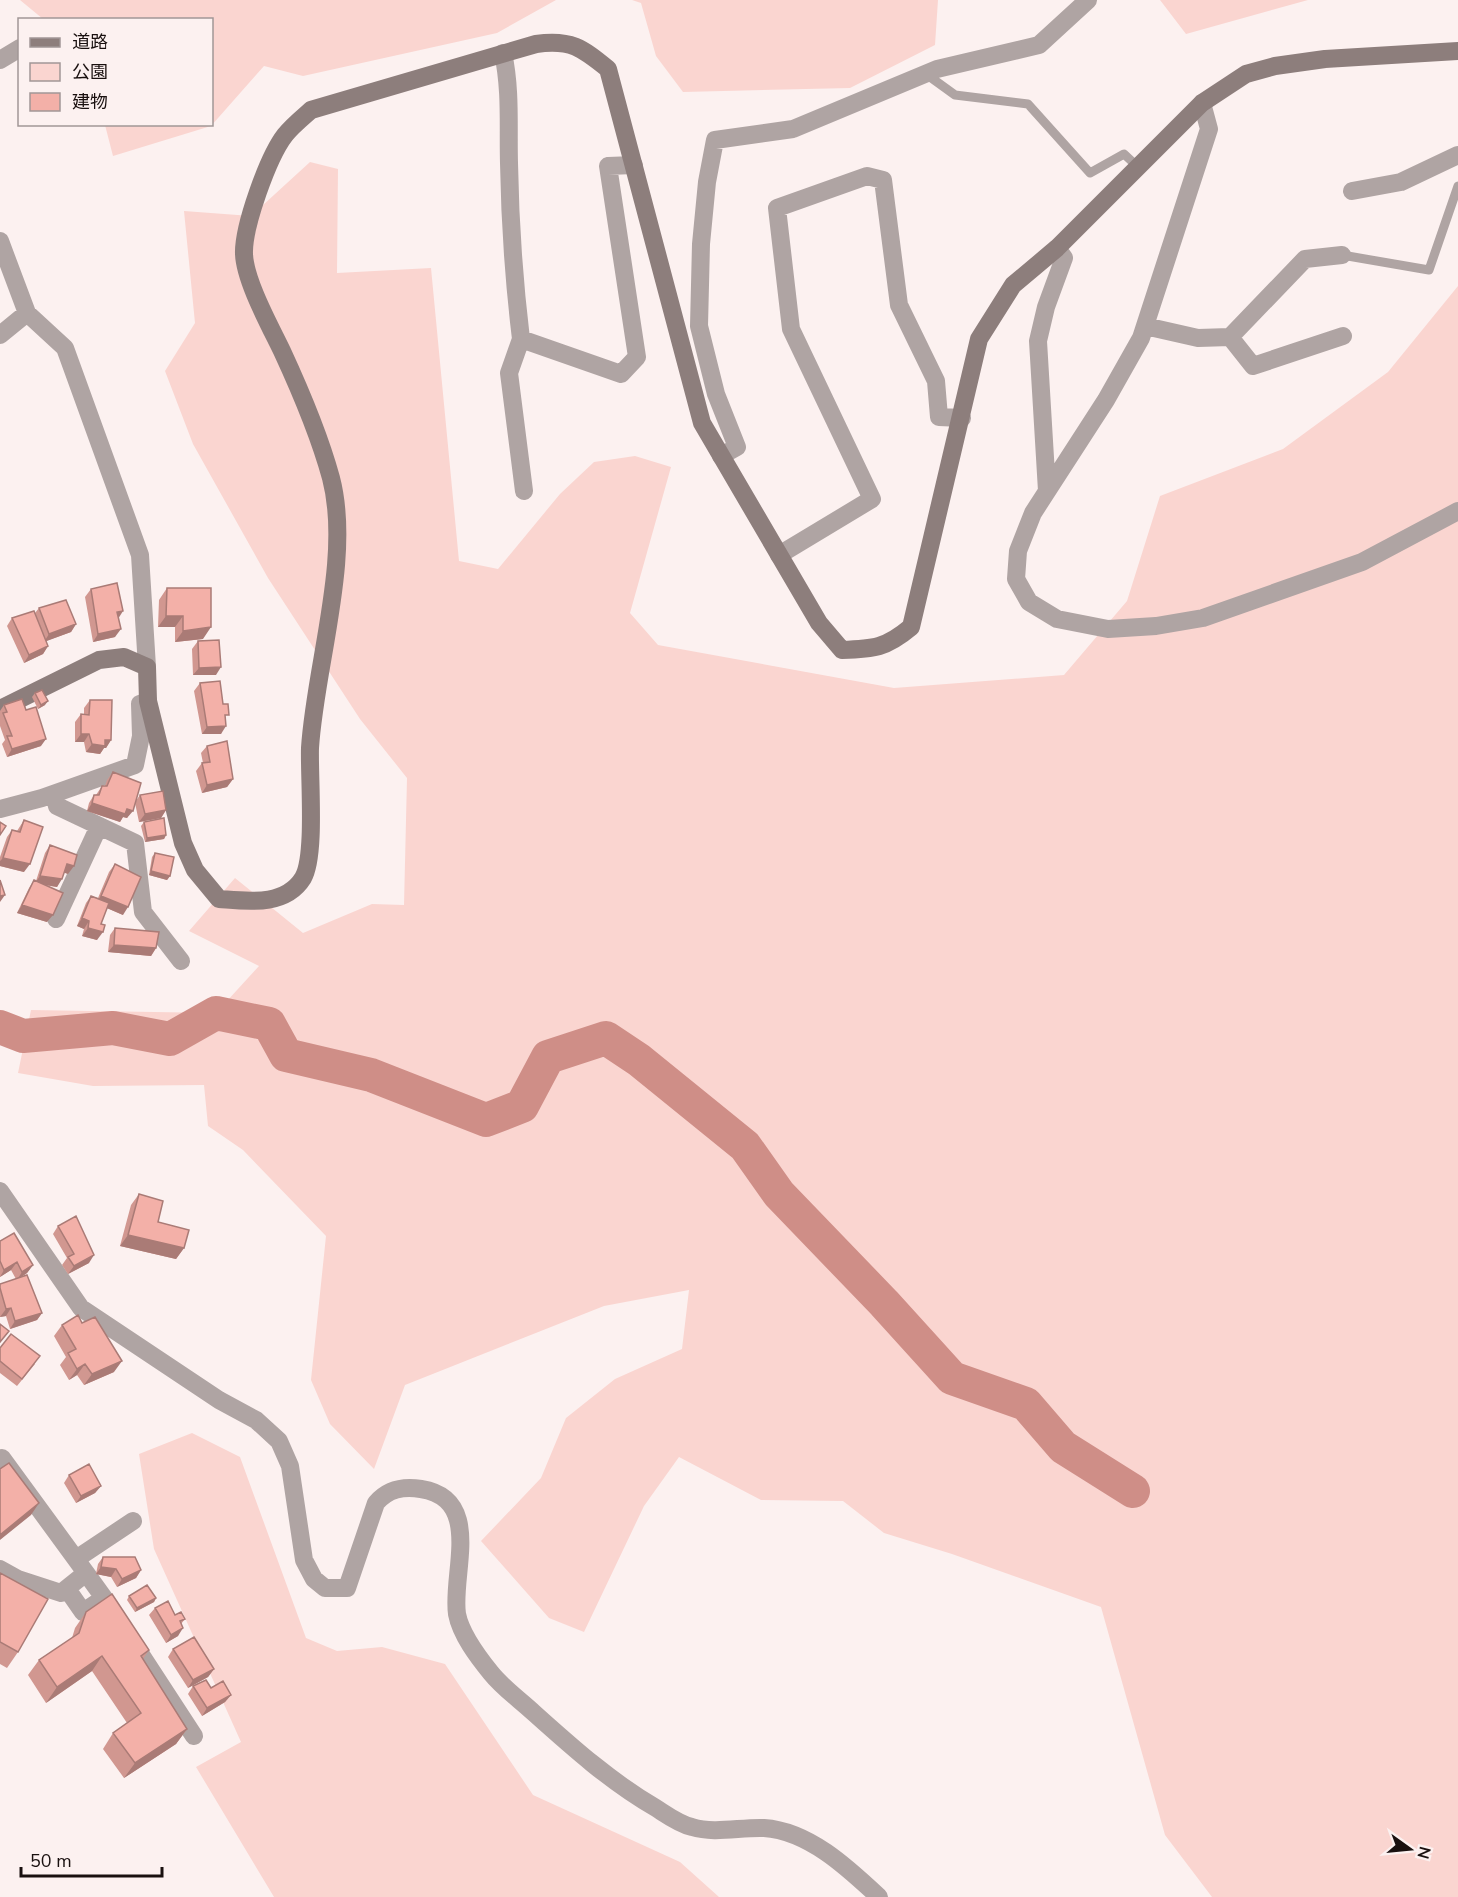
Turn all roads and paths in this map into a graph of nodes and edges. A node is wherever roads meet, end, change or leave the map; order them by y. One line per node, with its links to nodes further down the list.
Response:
1 (1088, 0): 6 (street)
2 (18, 49): 5 (street)
3 (1458, 51): 7 (street)
4 (503, 53): 9 (street); 21 (street); 29 (street)
5 (0, 60)
6 (926, 74): 10 (lane); 23 (street)
7 (1202, 104): 10 (street); 17 (street)
8 (1458, 155): 12 (street)
9 (634, 165): 21 (street); 23 (street)
10 (1138, 168): 14 (street)
11 (1458, 186): 15 (lane)
12 (1352, 191)
13 (0, 241): 16 (street)
14 (1057, 248): 22 (street); 25 (street)
15 (1342, 255): 20 (street)
16 (27, 313): 18 (street); 28 (street)
17 (1144, 326): 20 (street); 25 (street)
18 (0, 335)
19 (1343, 336): 20 (street)
20 (1230, 337)
21 (521, 339): 24 (street)
22 (962, 418): 27 (street); 27 (street)
23 (721, 456): 27 (street)
24 (524, 491)
25 (1047, 491): 26 (street)
26 (1458, 511)
27 (779, 555)
28 (147, 667): 29 (street); 30 (street)
29 (148, 701): 31 (street)
30 (0, 709)
31 (54, 794): 32 (street); 33 (street)
32 (0, 809)
33 (99, 826): 34 (street); 35 (street)
34 (56, 919)
35 (182, 961)
36 (0, 1191): 44 (street)
37 (0, 1460): 39 (street)
38 (133, 1521): 39 (street)
39 (81, 1566): 41 (street); 42 (street)
40 (0, 1569): 41 (street)
41 (67, 1589): 42 (street)
42 (104, 1598): 43 (street)
43 (194, 1736)
44 (879, 1897)

